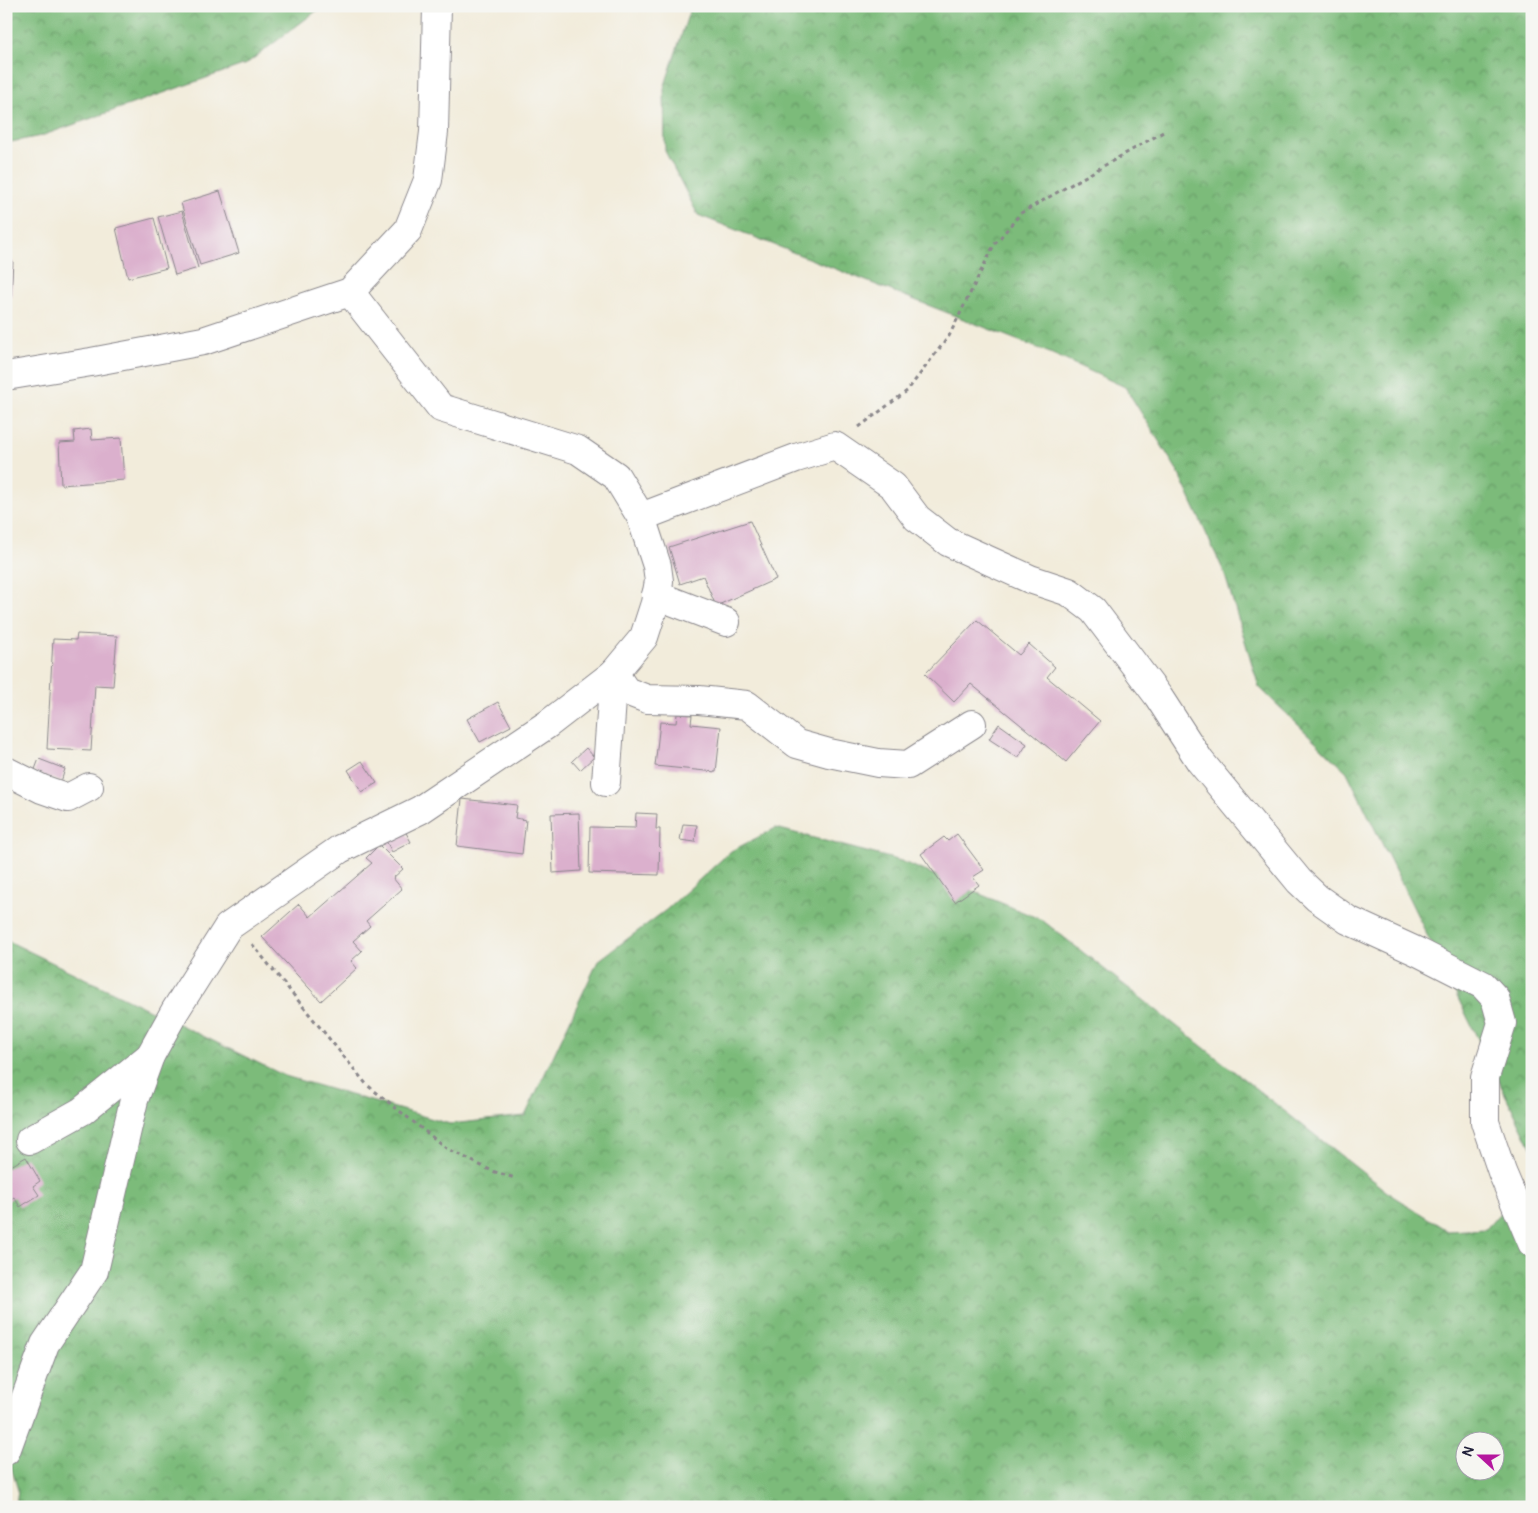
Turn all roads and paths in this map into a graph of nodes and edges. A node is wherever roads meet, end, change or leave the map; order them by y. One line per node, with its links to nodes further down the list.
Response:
1 (437, 6): 3 (street)
2 (1165, 131): 5 (path)
3 (350, 292): 4 (street); 6 (street)
4 (6, 376)
5 (835, 446): 6 (street); 18 (street)
6 (641, 517): 7 (street)
7 (656, 595): 8 (street); 9 (street)
8 (726, 622)
9 (614, 673): 10 (street); 12 (street); 14 (street)
10 (972, 724)
11 (6, 771): 13 (street)
12 (606, 782)
13 (89, 787)
14 (234, 922): 15 (street); 17 (path)
15 (150, 1056): 16 (street); 19 (street)
16 (30, 1140)
17 (515, 1178)
18 (1532, 1243)
19 (6, 1451)

